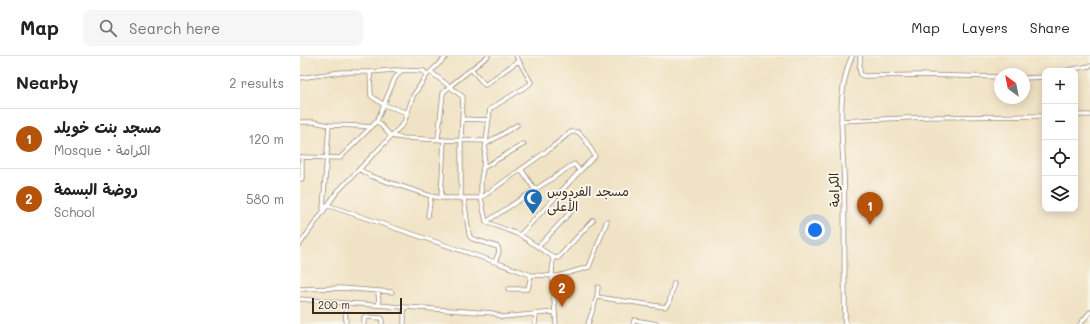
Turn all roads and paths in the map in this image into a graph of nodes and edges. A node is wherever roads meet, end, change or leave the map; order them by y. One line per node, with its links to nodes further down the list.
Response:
1 (447, 56): 12 (street)
2 (488, 56): 9 (street)
3 (516, 56): 6 (street)
4 (852, 56): 26 (main road, الكرامة)
5 (860, 56): 14 (street)
6 (518, 61): 9 (street); 25 (street)
7 (1090, 66): 8 (street)
8 (1078, 68)
9 (471, 69): 18 (street)
10 (401, 71): 11 (street); 13 (street); 19 (street)
11 (370, 72): 16 (street); 19 (street)
12 (430, 72): 13 (street); 18 (street)
13 (427, 75): 20 (street)
14 (994, 77)
15 (1042, 77): 17 (street)
16 (300, 78)
17 (1030, 78)
18 (450, 86): 24 (street); 33 (street)
19 (384, 105): 20 (street); 28 (street)
20 (408, 113): 32 (street)
21 (1078, 115): 22 (street)
22 (1090, 115)
23 (1042, 116): 26 (street)
24 (462, 119): 25 (street); 35 (street)
25 (490, 120): 36 (street)
26 (841, 121): 87 (main road, الكرامة)
27 (300, 122): 29 (street)
28 (377, 122): 31 (street); 32 (street)
29 (329, 125): 31 (street); 39 (street)
30 (517, 125): 36 (street)
31 (372, 127): 39 (street)
32 (391, 136): 33 (street); 40 (street)
33 (438, 139): 34 (street)
34 (444, 140): 35 (street); 47 (street)
35 (461, 140): 36 (street); 49 (street)
36 (487, 142): 41 (street)
37 (524, 144): 41 (street)
38 (301, 157): 39 (street); 44 (street)
39 (327, 159): 52 (street)
40 (359, 168): 46 (street); 51 (street)
41 (483, 168): 48 (street)
42 (521, 169): 43 (street); 45 (street); 48 (street)
43 (580, 171): 45 (street); 57 (street)
44 (300, 179)
45 (535, 190): 56 (street)
46 (431, 196): 47 (street); 53 (street)
47 (441, 198): 49 (street)
48 (481, 198): 49 (street); 56 (street)
49 (462, 199): 61 (street)
50 (578, 204): 59 (street)
51 (327, 205): 52 (street); 61 (street)
52 (323, 210): 58 (street)
53 (428, 216)
54 (593, 220): 60 (street)
55 (607, 221): 63 (street)
56 (486, 222): 57 (street)
57 (520, 235): 59 (street)
58 (300, 244)
59 (538, 247): 60 (street)
60 (553, 257): 63 (street)
61 (495, 262): 62 (street)
62 (531, 275): 63 (street); 67 (street)
63 (552, 275): 75 (street)
64 (674, 283): 70 (street)
65 (598, 287): 70 (street)
66 (300, 289): 68 (street)
67 (508, 289)
68 (378, 292): 69 (street); 73 (street)
69 (392, 292)
70 (597, 297): 84 (street)
71 (300, 299): 72 (street)
72 (346, 303): 73 (street); 78 (street)
73 (379, 305): 74 (street)
74 (404, 307): 77 (street); 81 (street)
75 (555, 312): 77 (street); 83 (street)
76 (1090, 312): 88 (street)
77 (536, 313): 82 (street)
78 (346, 324)
79 (364, 324): 80 (street)
80 (382, 324)
81 (404, 324)
82 (535, 324)
83 (556, 324)
84 (588, 324)
85 (634, 324): 86 (street)
86 (658, 324)
87 (845, 324)
88 (1080, 324)

